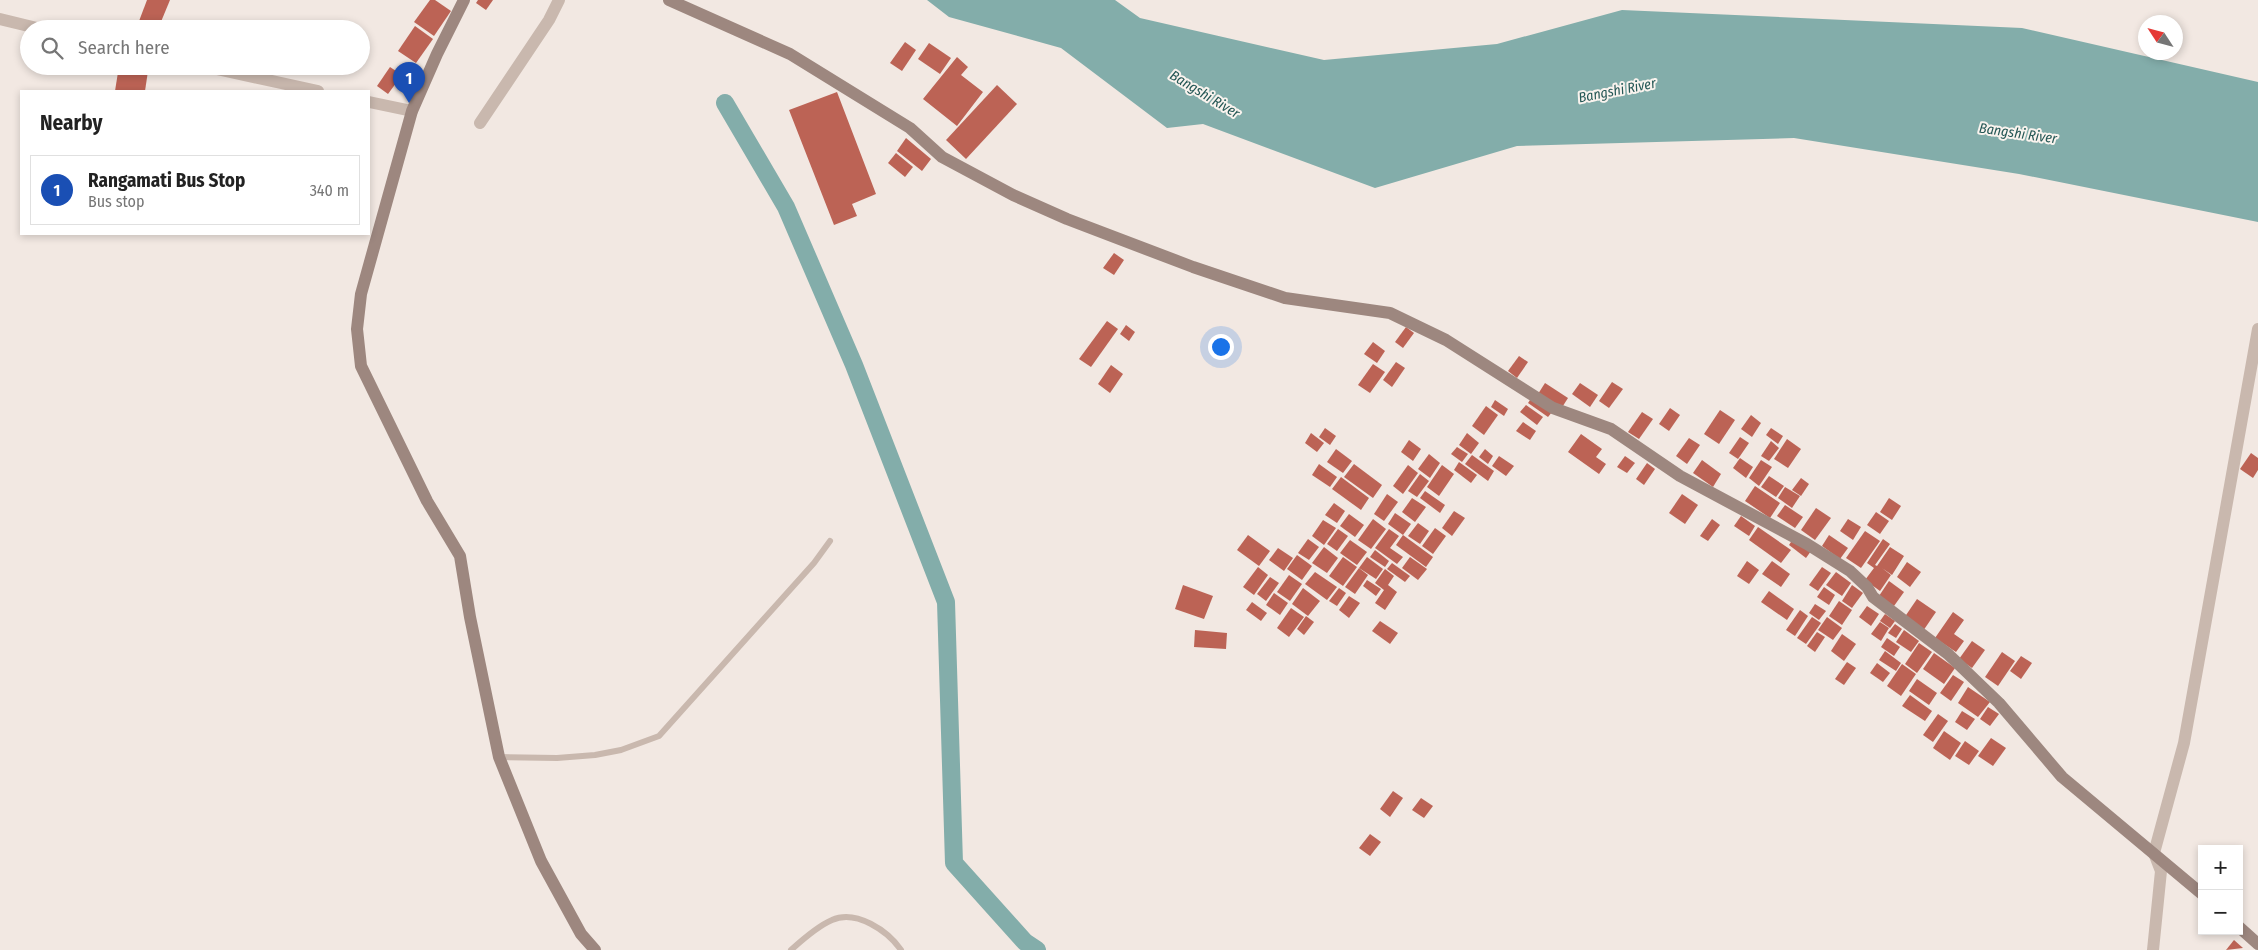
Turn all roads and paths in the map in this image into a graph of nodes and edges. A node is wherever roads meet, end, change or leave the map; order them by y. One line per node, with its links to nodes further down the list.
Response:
1 (464, 0): 9 (street)
2 (559, 0): 10 (street)
3 (669, 0): 14 (street)
4 (0, 18): 5 (street)
5 (20, 23)
6 (244, 75): 7 (street)
7 (313, 90)
8 (370, 102): 9 (street)
9 (412, 111): 13 (street)
10 (480, 123)
11 (2258, 329): 14 (street)
12 (830, 541): 13 (lane)
13 (499, 756): 18 (street)
14 (2154, 853): 15 (street); 21 (street)
15 (2198, 891)
16 (2243, 931): 17 (street)
17 (2258, 944)
18 (595, 950)
19 (791, 950): 20 (lane)
20 (901, 950)
21 (2153, 950)

